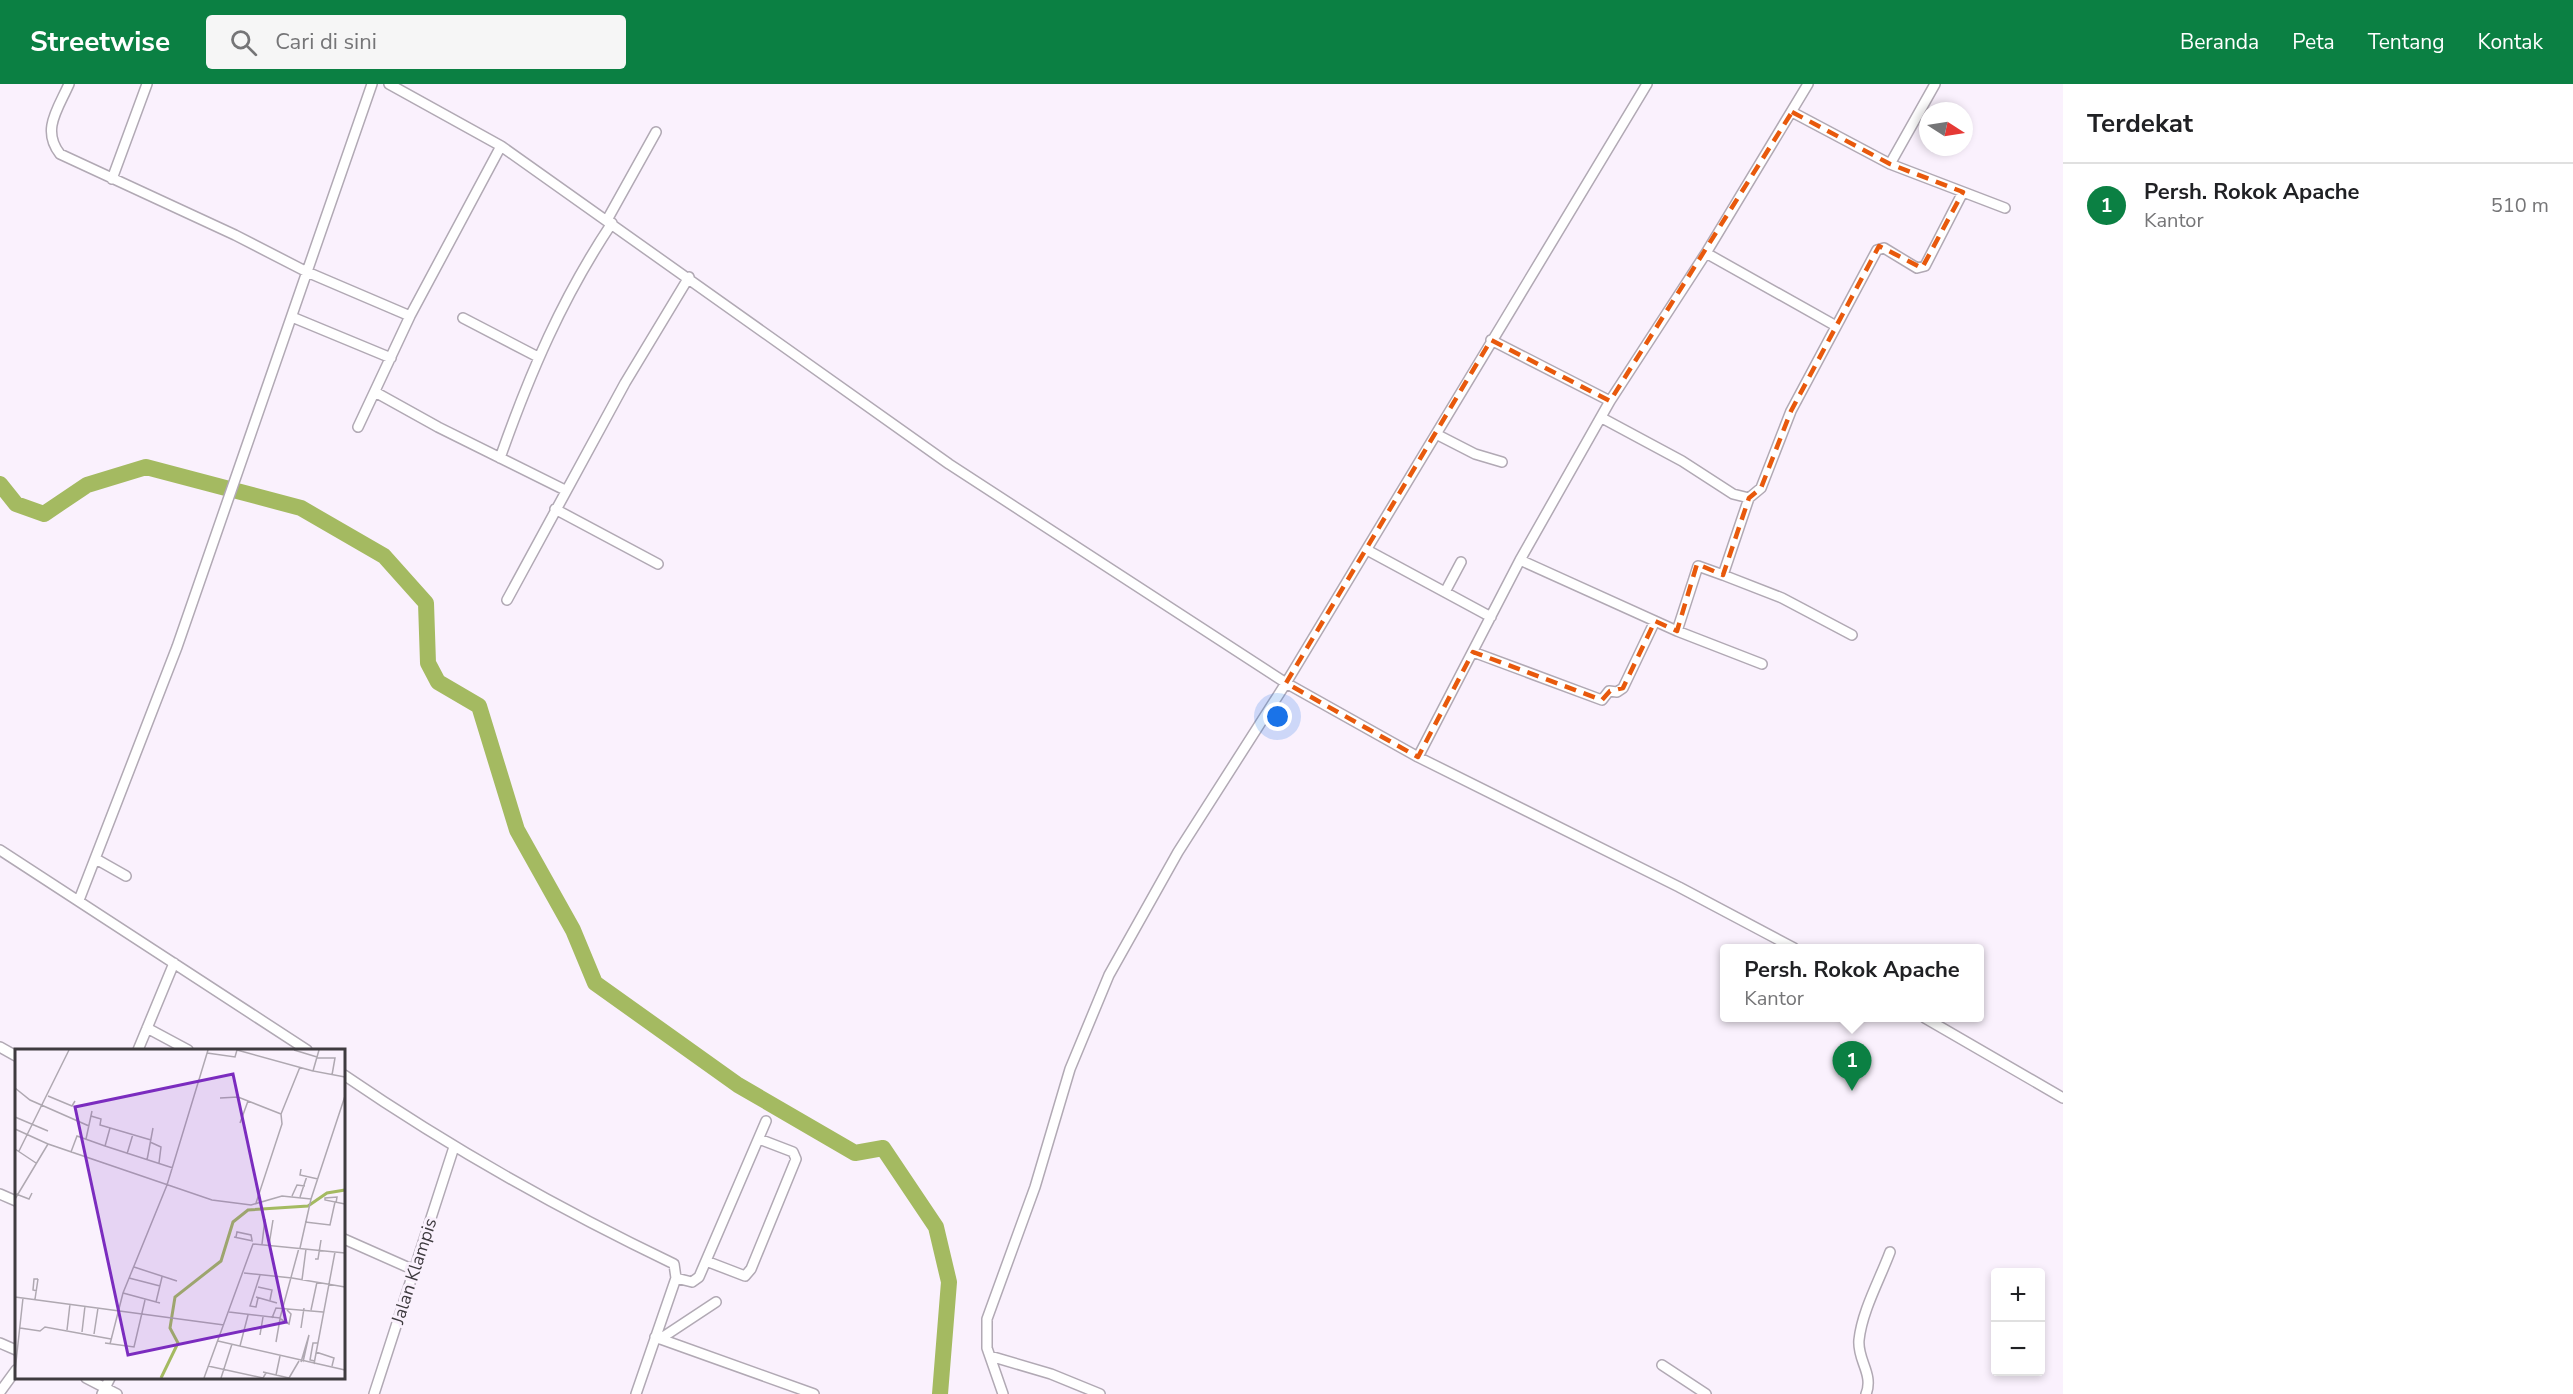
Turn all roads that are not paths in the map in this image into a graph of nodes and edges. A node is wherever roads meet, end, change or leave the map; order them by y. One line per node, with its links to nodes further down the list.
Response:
1 (69, 84): 12 (street)
2 (147, 84): 12 (street)
3 (372, 84): 17 (street)
4 (390, 84): 10 (street)
5 (1647, 84): 23 (street)
6 (1808, 84): 8 (street)
7 (1935, 84): 11 (street)
8 (1792, 112): 11 (street); 16 (street)
9 (656, 132): 15 (street)
10 (501, 146): 15 (street); 19 (street)
11 (1890, 164): 13 (street)
12 (112, 179): 17 (street)
13 (1963, 192): 14 (street); 22 (street)
14 (2005, 208)
15 (609, 221): 18 (street); 24 (street)
16 (1706, 253): 22 (street); 27 (street)
17 (308, 272): 19 (street); 20 (street)
18 (689, 277): 33 (street); 49 (street)
19 (410, 316): 25 (street)
20 (292, 317): 25 (street); 52 (street)
21 (463, 318): 24 (street)
22 (1836, 326): 34 (street)
23 (1491, 340): 27 (street); 30 (street)
24 (538, 357): 31 (street)
25 (391, 358): 26 (street)
26 (375, 392): 29 (street); 31 (street)
27 (1610, 401): 28 (street)
28 (1602, 418): 34 (street); 37 (street)
29 (358, 427)
30 (1436, 434): 32 (street); 36 (street)
31 (500, 458): 33 (street)
32 (1502, 462)
33 (565, 490): 35 (street)
34 (1749, 498): 40 (street)
35 (555, 509): 39 (street); 42 (street)
36 (1367, 550): 41 (street); 49 (street)
37 (1521, 560): 43 (street); 44 (street)
38 (1461, 562): 41 (street)
39 (658, 564)
40 (1723, 575): 45 (street); 46 (street)
41 (1445, 592): 43 (street)
42 (507, 600)
43 (1491, 617): 47 (street)
44 (1655, 621): 45 (street); 47 (street)
45 (1677, 631): 48 (street)
46 (1852, 636)
47 (1473, 652): 50 (street)
48 (1762, 664)
49 (1286, 683): 50 (street); 80 (street)
50 (1418, 757): 55 (street)
51 (0, 850): 54 (street)
52 (96, 859): 53 (street); 54 (street)
53 (126, 876)
54 (79, 900): 56 (street)
55 (1786, 944)
56 (174, 963): 58 (street); 62 (street)
57 (1934, 1022): 65 (street)
58 (147, 1028): 60 (street); 61 (street)
59 (0, 1047): 63 (street)
60 (138, 1049)
61 (186, 1049)
62 (306, 1049)
63 (15, 1055)
64 (345, 1076): 68 (street)
65 (2063, 1098)
66 (766, 1121): 67 (street)
67 (759, 1139): 73 (street); 73 (street)
68 (454, 1147): 74 (street, Jalan Klampis); 75 (street)
69 (0, 1194): 70 (street)
70 (15, 1201)
71 (345, 1239): 74 (street)
72 (1890, 1252): 93 (street)
73 (706, 1261): 75 (street)
74 (414, 1270): 87 (street, Jalan Klampis)
75 (676, 1278): 77 (street)
76 (716, 1302): 77 (street)
77 (658, 1338): 88 (street); 89 (street)
78 (0, 1343): 79 (street)
79 (15, 1350)
80 (990, 1356): 90 (street); 91 (street)
81 (1662, 1365): 92 (street)
82 (15, 1371): 85 (street)
83 (89, 1379): 84 (street)
84 (104, 1391): 86 (street)
85 (0, 1392)
86 (117, 1394)
87 (374, 1394)
88 (636, 1394)
89 (814, 1394)
90 (1003, 1394)
91 (1100, 1394)
92 (1706, 1394)
93 (1866, 1394)

